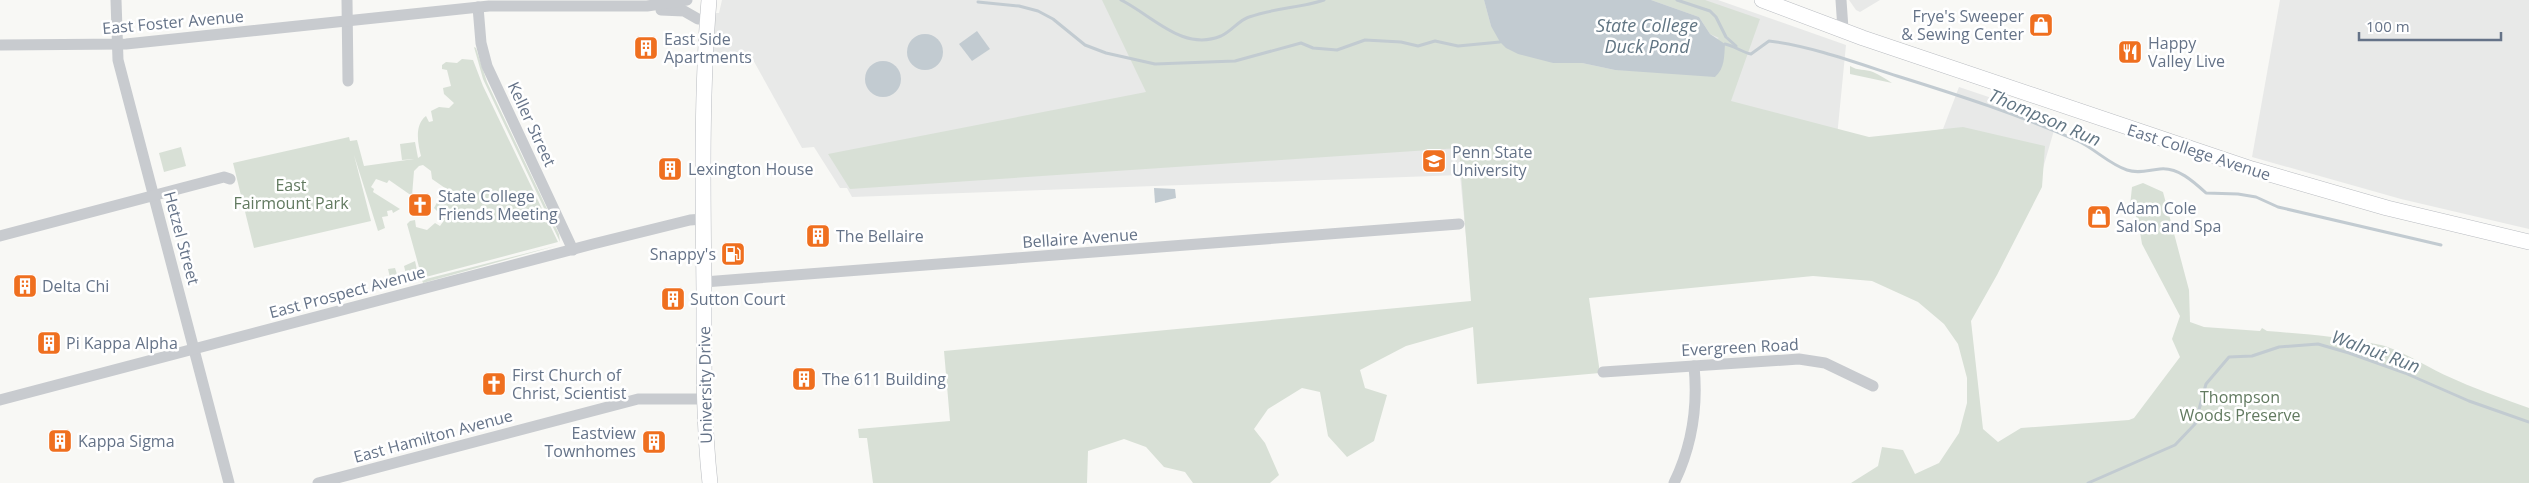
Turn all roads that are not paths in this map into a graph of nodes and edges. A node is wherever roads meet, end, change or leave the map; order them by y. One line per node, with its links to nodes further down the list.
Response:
1 (116, 0): 14 (street, Hetzel Street)
2 (347, 0): 11 (street)
3 (686, 0): 8 (street, East Foster Avenue)
4 (700, 0): 10 (main road, University Drive)
5 (709, 0): 15 (main road, University Drive)
6 (1762, 0): 12 (main road, East College Avenue)
7 (1841, 0): 12 (street)
8 (647, 6): 9 (street, East Foster Avenue); 10 (street, East Foster Avenue)
9 (478, 7): 11 (street, East Foster Avenue); 23 (street, Keller Street)
10 (698, 19): 15 (main road, University Drive)
11 (347, 20): 14 (street, East Foster Avenue); 16 (street)
12 (1843, 29): 22 (main road, East College Avenue)
13 (0, 45): 14 (street, East Foster Avenue)
14 (116, 45): 18 (street, Hetzel Street)
15 (703, 78): 19 (main road, University Drive)
16 (348, 81)
17 (230, 179): 18 (street)
18 (154, 196): 21 (street); 25 (street, Hetzel Street)
19 (703, 219): 23 (street, East Prospect Avenue); 24 (main road, University Drive)
20 (1460, 224): 24 (street, Bellaire Avenue)
21 (0, 236)
22 (2529, 242)
23 (573, 250): 25 (street, East Prospect Avenue)
24 (704, 282): 29 (main road, University Drive)
25 (194, 349): 30 (street, East Prospect Avenue); 31 (street, Hetzel Street)
26 (1694, 366): 27 (street, Evergreen Road); 28 (street, Evergreen Road); 34 (street)
27 (1603, 372)
28 (1873, 386)
29 (704, 399): 32 (street, East Hamilton Avenue); 33 (main road, University Drive)
30 (0, 400)
31 (229, 483)
32 (318, 483)
33 (710, 483)
34 (1674, 483)

